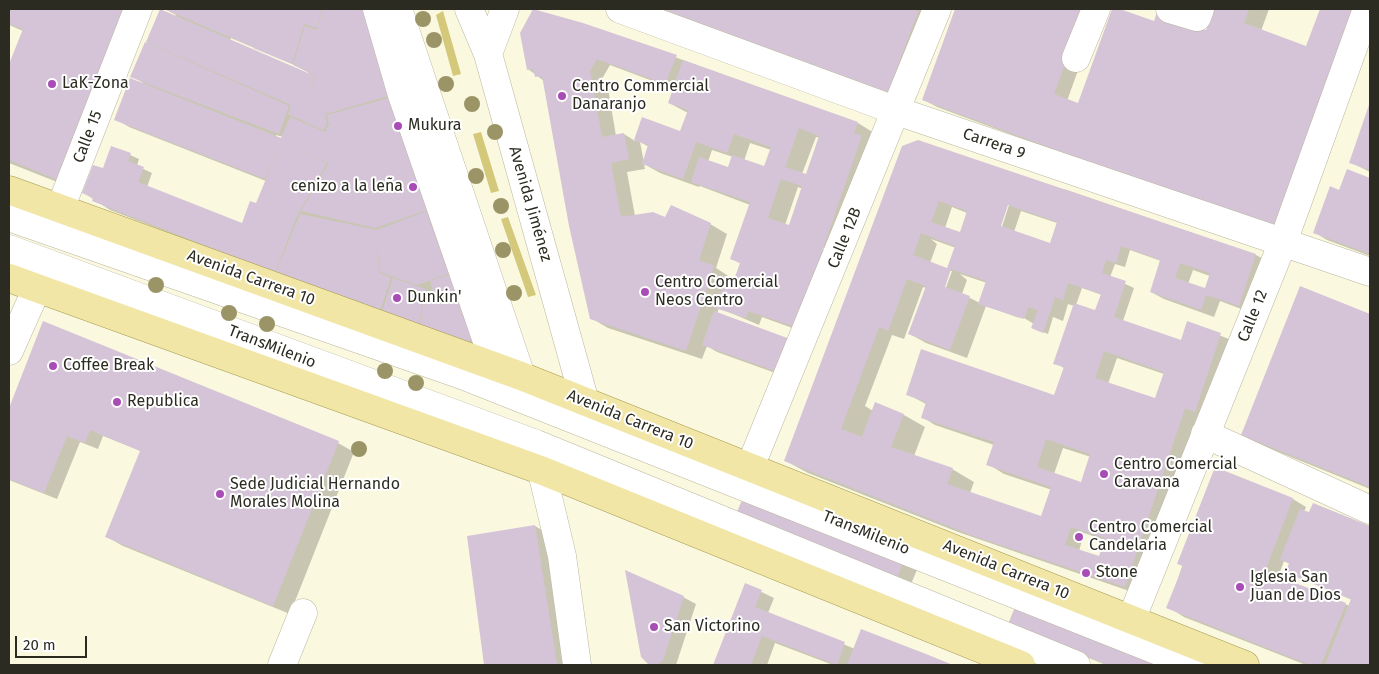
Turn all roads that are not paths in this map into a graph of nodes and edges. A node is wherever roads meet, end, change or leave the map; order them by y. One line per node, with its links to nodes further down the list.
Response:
1 (138, 9): 16 (street, Calle 15)
2 (377, 9): 23 (street)
3 (398, 9): 25 (street)
4 (469, 9): 12 (street, Avenida Jiménez)
5 (505, 9): 12 (street)
6 (620, 9): 14 (street, Carrera 9)
7 (937, 9): 14 (street, Calle 12B)
8 (1096, 9): 13 (street)
9 (1170, 9): 11 (street)
10 (1367, 9): 18 (street, Calle 12)
11 (1198, 13)
12 (488, 54): 26 (street, Avenida Jiménez)
13 (1076, 58)
14 (897, 111): 18 (street, Carrera 9); 29 (street, Calle 12B)
15 (9, 190): 16 (main road, Avenida Carrera 10)
16 (60, 209): 25 (main road, Avenida Carrera 10)
17 (9, 217): 25 (street, TransMilenio)
18 (1283, 242): 20 (street, Carrera 9); 27 (street, Calle 12)
19 (9, 249): 28 (street, TransMilenio)
20 (1370, 272)
21 (9, 278): 22 (main road)
22 (37, 288): 24 (street); 28 (main road)
23 (489, 347)
24 (9, 352)
25 (528, 393): 26 (main road, Avenida Carrera 10); 28 (street); 38 (street, TransMilenio)
26 (586, 402): 29 (main road, Avenida Carrera 10)
27 (1204, 434): 30 (street); 32 (street, Calle 12)
28 (548, 461): 34 (street); 35 (street); 36 (main road); 37 (street, TransMilenio)
29 (750, 467): 32 (main road, Avenida Carrera 10)
30 (1370, 510)
31 (303, 613): 33 (street)
32 (1131, 620): 39 (main road, Avenida Carrera 10)
33 (282, 665)
34 (577, 665)
35 (593, 665)
36 (1021, 665)
37 (1076, 665)
38 (1194, 665)
39 (1245, 665)

